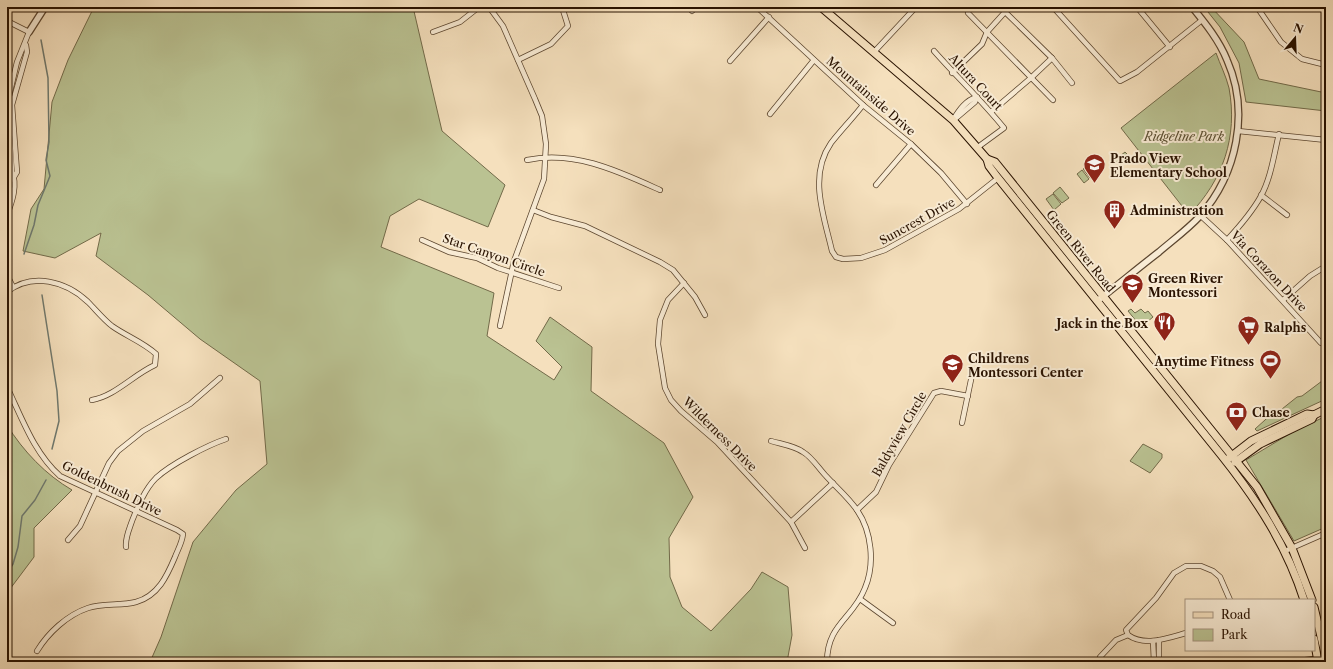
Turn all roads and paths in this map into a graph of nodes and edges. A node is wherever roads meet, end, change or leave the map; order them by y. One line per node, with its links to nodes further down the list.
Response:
1 (45, 7): 18 (street)
2 (479, 7): 19 (street)
3 (489, 7): 25 (street)
4 (562, 7): 25 (street)
5 (757, 7): 15 (street, Mountainside Drive)
6 (821, 7): 23 (main road, Green River Road)
7 (916, 7): 23 (street)
8 (1000, 7): 13 (street)
9 (1053, 7): 21 (street)
10 (1137, 7): 21 (street)
11 (1192, 7): 16 (street)
12 (1257, 7): 28 (street)
13 (1005, 12): 20 (street); 24 (street)
14 (968, 13): 20 (street)
15 (769, 17): 26 (street, Mountainside Drive); 27 (street)
16 (1202, 20): 21 (street); 38 (street)
17 (7, 21): 18 (street)
18 (29, 32): 53 (street)
19 (433, 32)
20 (986, 32): 29 (street); 30 (street)
21 (1170, 47)
22 (934, 50): 29 (street, Altura Court)
23 (874, 52): 37 (main road, Green River Road)
24 (1052, 58): 30 (street); 31 (street)
25 (518, 60): 43 (street)
26 (814, 60): 34 (street, Mountainside Drive); 36 (street)
27 (730, 61)
28 (1326, 65)
29 (952, 72): 32 (street, Altura Court)
30 (1032, 77): 33 (street); 35 (street)
31 (1072, 83)
32 (977, 97): 35 (street, Altura Court); 37 (street)
33 (1053, 100)
34 (863, 105): 41 (street, Mountainside Drive); 51 (street, Suncrest Drive)
35 (991, 112): 42 (street, Altura Court)
36 (770, 114)
37 (953, 120): 42 (main road, Green River Road)
38 (1238, 131): 39 (street); 55 (street)
39 (1279, 134): 40 (street); 50 (street)
40 (1326, 140)
41 (910, 144): 48 (street); 51 (street, Mountainside Drive)
42 (978, 147): 44 (main road, Green River Road)
43 (546, 158): 45 (street); 49 (street); 52 (street)
44 (987, 159): 46 (main road, Green River Road); 47 (main road, Green River Road)
45 (527, 160)
46 (998, 178): 47 (main road); 51 (street, Suncrest Drive); 56 (main road, Green River Road)
47 (1012, 182): 57 (main road, Green River Road)
48 (876, 185)
49 (660, 190)
50 (1261, 195): 54 (street); 59 (street)
51 (967, 204)
52 (533, 210): 61 (street); 63 (street)
53 (7, 214)
54 (1287, 215)
55 (1200, 216): 59 (street, Via Corazon Drive); 67 (street)
56 (1046, 237): 57 (main road); 69 (main road, Green River Road)
57 (1056, 237): 67 (main road, Green River Road)
58 (422, 240): 61 (street, Star Canyon Circle)
59 (1227, 240): 68 (street, Via Corazon Drive)
60 (1326, 266): 68 (street)
61 (511, 272): 65 (street, Star Canyon Circle); 71 (street)
62 (7, 275): 64 (street)
63 (684, 283): 70 (street); 88 (street, Wilderness Drive)
64 (13, 287): 66 (street); 77 (street)
65 (559, 288)
66 (7, 292)
67 (1103, 296): 69 (street); 82 (main road, Green River Road)
68 (1283, 300): 72 (street, Via Corazon Drive)
69 (1097, 301): 83 (main road, Green River Road)
70 (705, 315)
71 (500, 326)
72 (1326, 340)
73 (972, 375): 76 (street)
74 (220, 378): 85 (street)
75 (7, 387): 85 (street, Goldenbrush Drive)
76 (968, 396): 79 (street); 86 (street, Baldyview Circle)
77 (92, 400)
78 (1326, 409): 82 (main road)
79 (962, 423)
80 (226, 439): 87 (street)
81 (771, 441): 84 (street)
82 (1235, 458): 83 (main road); 93 (main road, Green River Road)
83 (1228, 463): 94 (main road, Green River Road)
84 (833, 483): 86 (street); 88 (street)
85 (95, 493): 87 (street, Goldenbrush Drive); 90 (street)
86 (857, 510): 95 (street)
87 (136, 512): 91 (street); 105 (street, Goldenbrush Drive)
88 (791, 522): 92 (street, Wilderness Drive)
89 (1326, 533): 93 (street)
90 (68, 540)
91 (126, 547)
92 (805, 548)
93 (1292, 548): 94 (street); 98 (main road, Green River Road)
94 (1285, 551): 97 (main road, Green River Road)
95 (860, 599): 100 (street); 109 (street)
96 (1230, 599): 102 (street)
97 (1304, 599)
98 (1312, 599)
99 (1315, 611): 107 (main road)
100 (893, 623)
101 (1185, 633): 103 (street)
102 (1128, 635): 103 (street); 106 (street)
103 (1156, 641): 110 (street); 111 (street)
104 (1315, 644): 108 (main road)
105 (37, 651)
106 (1100, 657)
107 (1326, 658): 108 (street)
108 (1318, 661): 112 (street)
109 (827, 662)
110 (1154, 662)
111 (1159, 662)
112 (1297, 662)

